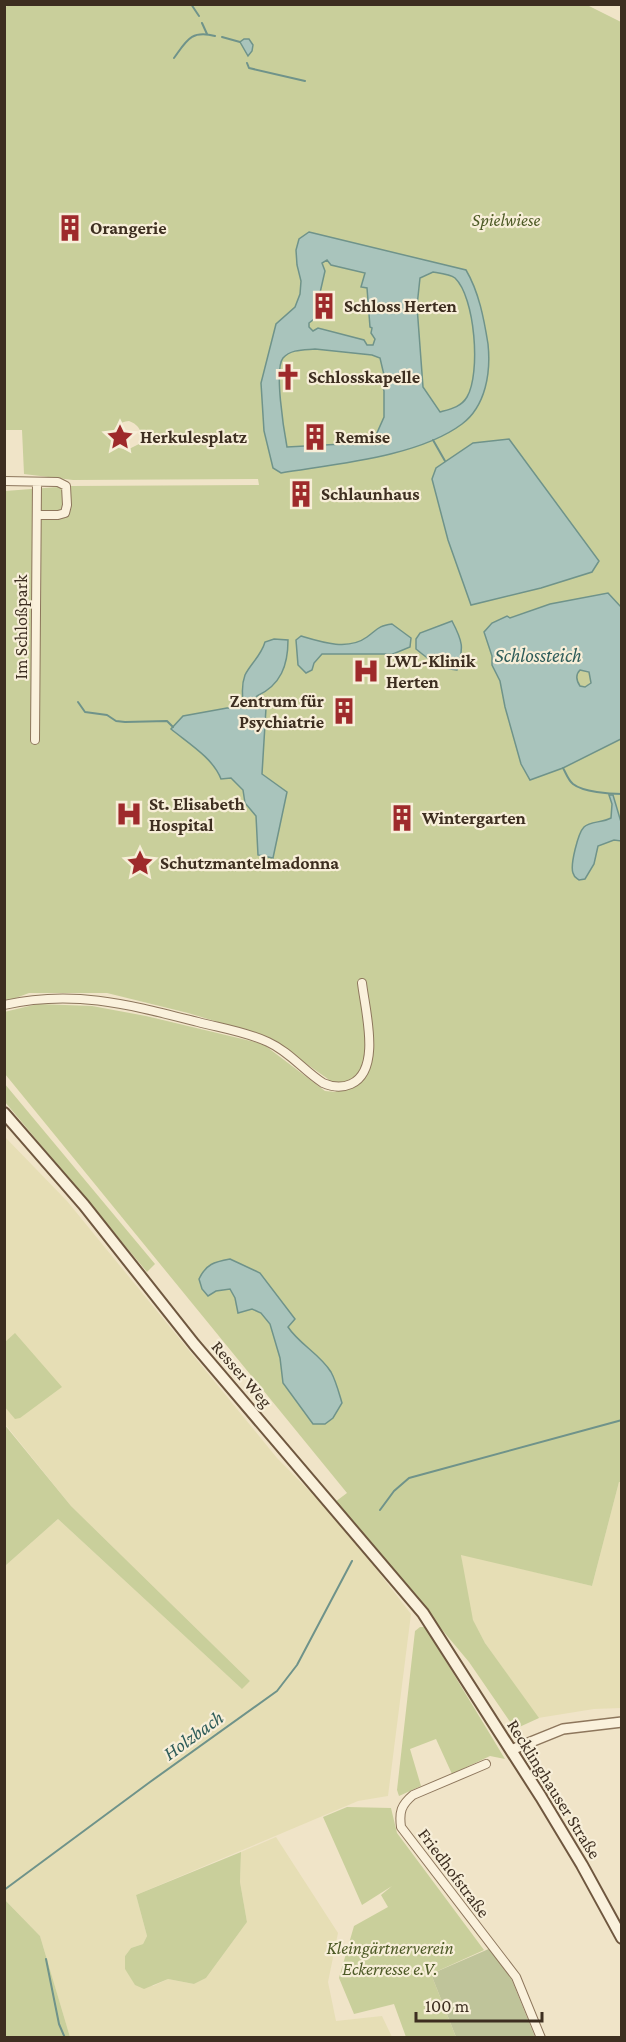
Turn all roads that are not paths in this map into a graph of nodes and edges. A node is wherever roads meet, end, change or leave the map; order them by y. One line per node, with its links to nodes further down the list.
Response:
1 (4, 481): 2 (street)
2 (37, 482): 3 (street, Im Schloßpark); 3 (street)
3 (37, 515): 4 (street, Im Schloßpark)
4 (35, 740)
5 (362, 983): 6 (street)
6 (4, 1005)
7 (4, 1113): 8 (main road, Resser Weg)
8 (453, 1658): 10 (main road, Recklinghauser Straße)
9 (621, 1722): 10 (street)
10 (511, 1750): 12 (main road, Recklinghauser Straße)
11 (486, 1764): 13 (street, Friedhofstraße)
12 (621, 1938)
13 (541, 2037)

